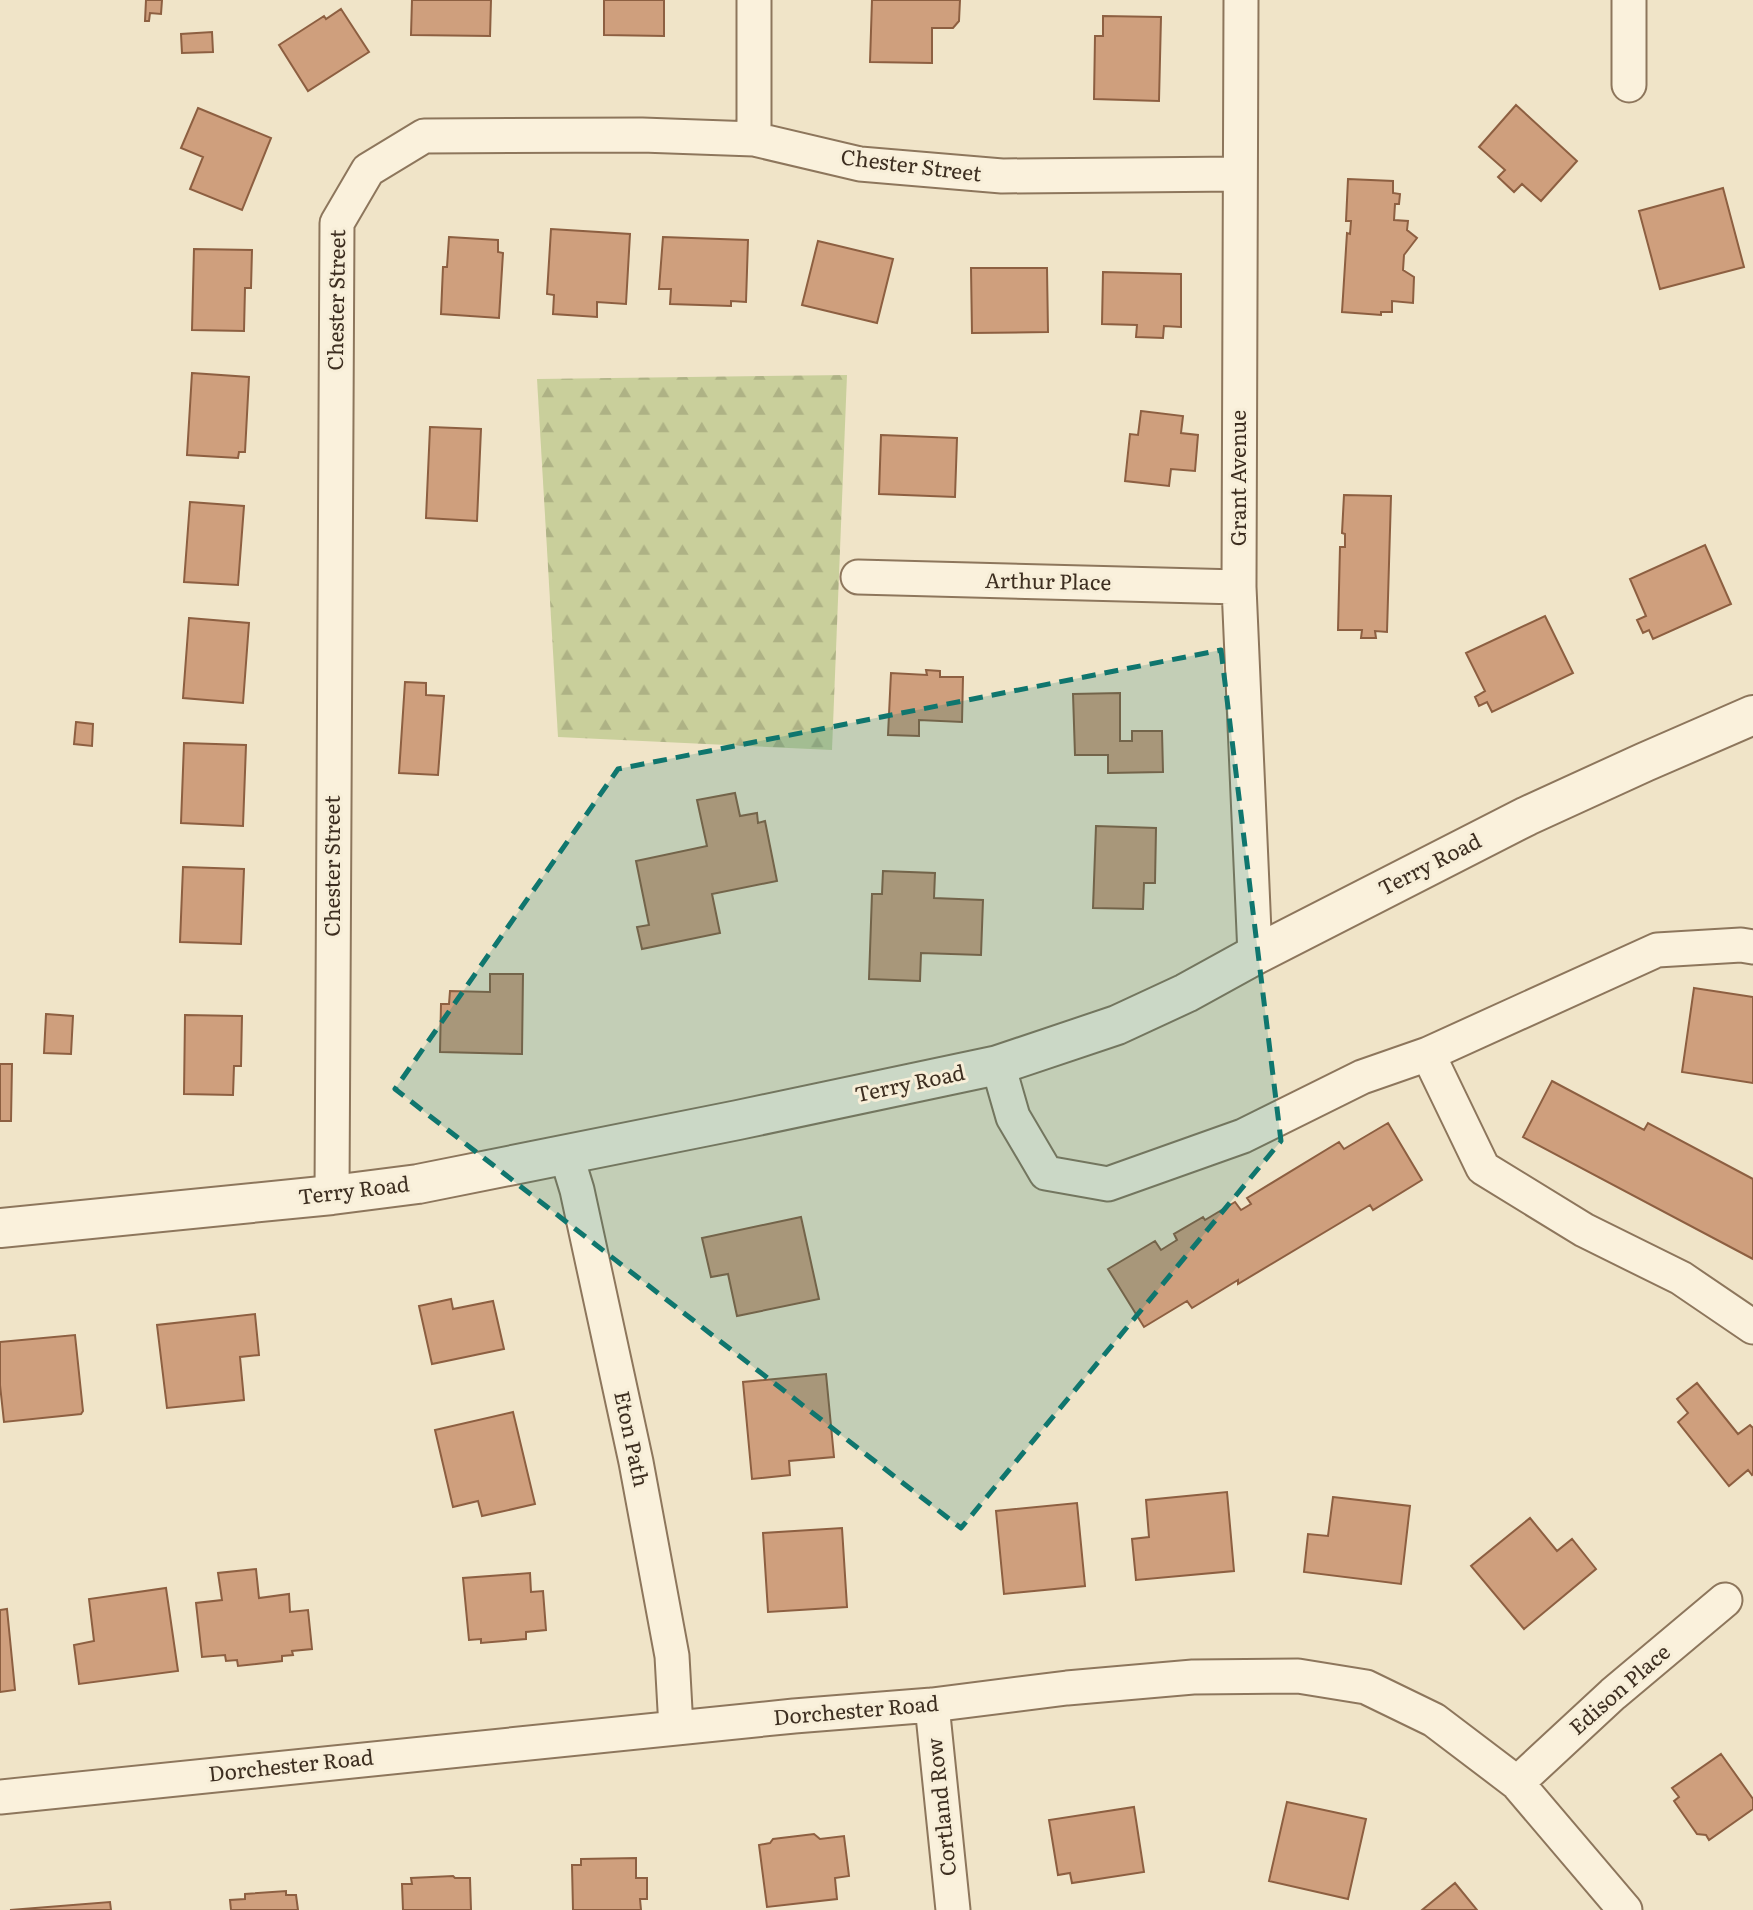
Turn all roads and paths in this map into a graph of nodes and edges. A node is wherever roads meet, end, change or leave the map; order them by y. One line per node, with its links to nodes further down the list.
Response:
1 (754, 0): 5 (street)
2 (1241, 0): 6 (street, Grant Avenue)
3 (1629, 0): 4 (street)
4 (1629, 85)
5 (754, 139): 6 (street, Chester Street); 15 (street, Chester Street)
6 (1239, 174): 8 (street, Grant Avenue)
7 (858, 577): 8 (street, Arthur Place)
8 (1239, 587): 11 (street, Grant Avenue)
9 (1753, 715): 11 (street, Terry Road)
10 (1753, 947): 12 (street)
11 (1255, 955): 13 (street, Terry Road)
12 (1428, 1054): 13 (street); 17 (street)
13 (998, 1065): 14 (street, Terry Road)
14 (566, 1154): 15 (street, Terry Road); 20 (street, Eton Path)
15 (332, 1195): 16 (street, Terry Road)
16 (0, 1228)
17 (1753, 1327)
18 (1725, 1600): 21 (street, Edison Place)
19 (932, 1704): 20 (street, Dorchester Road); 21 (street, Dorchester Road); 23 (street, Cortland Row)
20 (676, 1728): 22 (street, Dorchester Road)
21 (1517, 1783): 24 (street, Dorchester Road)
22 (0, 1797)
23 (953, 1910)
24 (1625, 1910)

